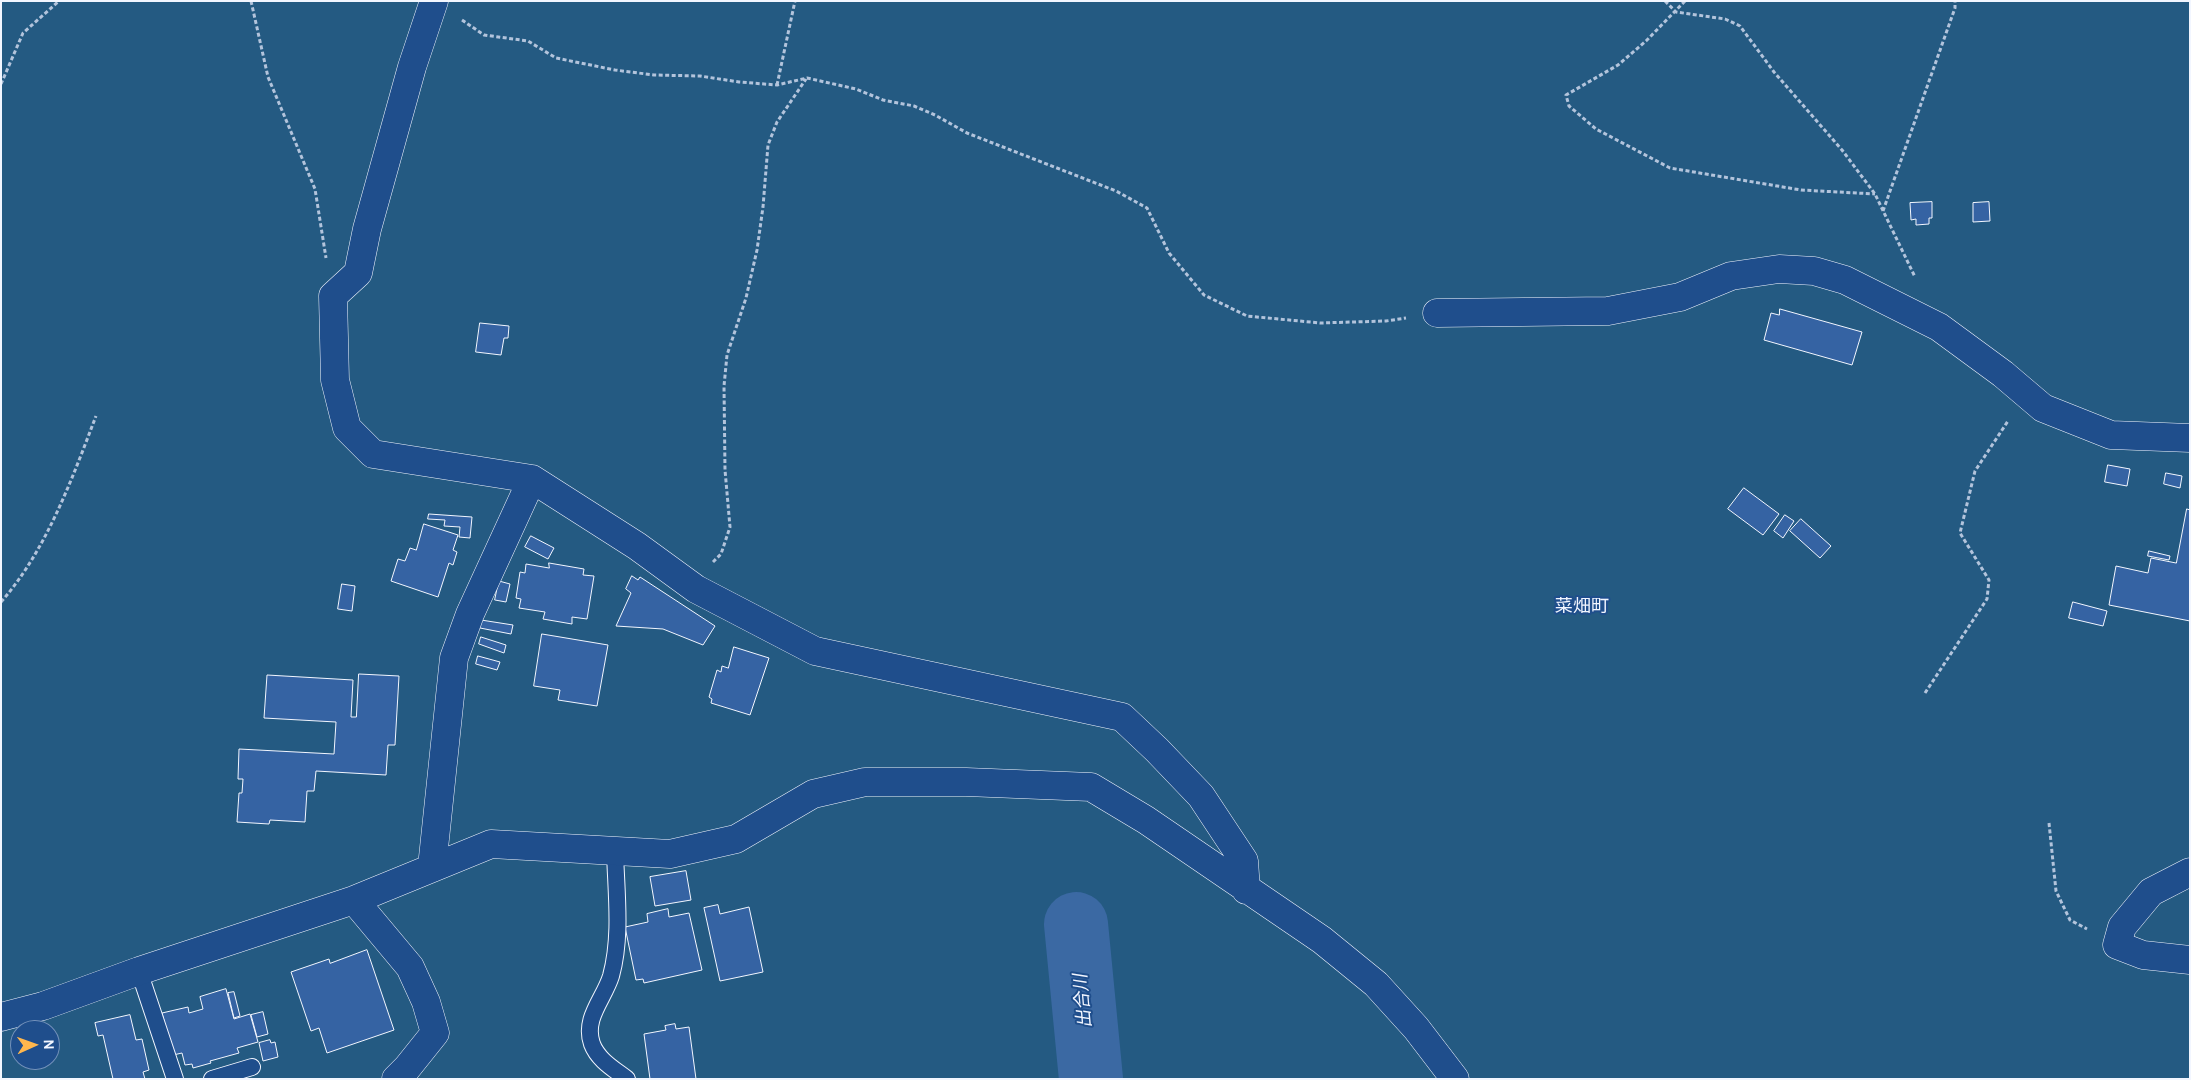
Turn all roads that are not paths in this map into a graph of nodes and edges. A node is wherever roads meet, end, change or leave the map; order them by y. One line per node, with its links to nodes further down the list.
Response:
1 (434, 1): 4 (street)
2 (1437, 313): 3 (street)
3 (2190, 438)
4 (532, 478): 6 (street); 8 (street)
5 (616, 851): 6 (street); 8 (street); 17 (lane)
6 (432, 867): 9 (street)
7 (2190, 872): 10 (street)
8 (1246, 890): 18 (street)
9 (354, 900): 11 (street); 16 (street)
10 (2190, 960)
11 (139, 971): 12 (street); 14 (lane)
12 (1, 1018)
13 (252, 1067): 15 (lane)
14 (175, 1079)
15 (212, 1079)
16 (396, 1079)
17 (627, 1079)
18 (1455, 1079)

